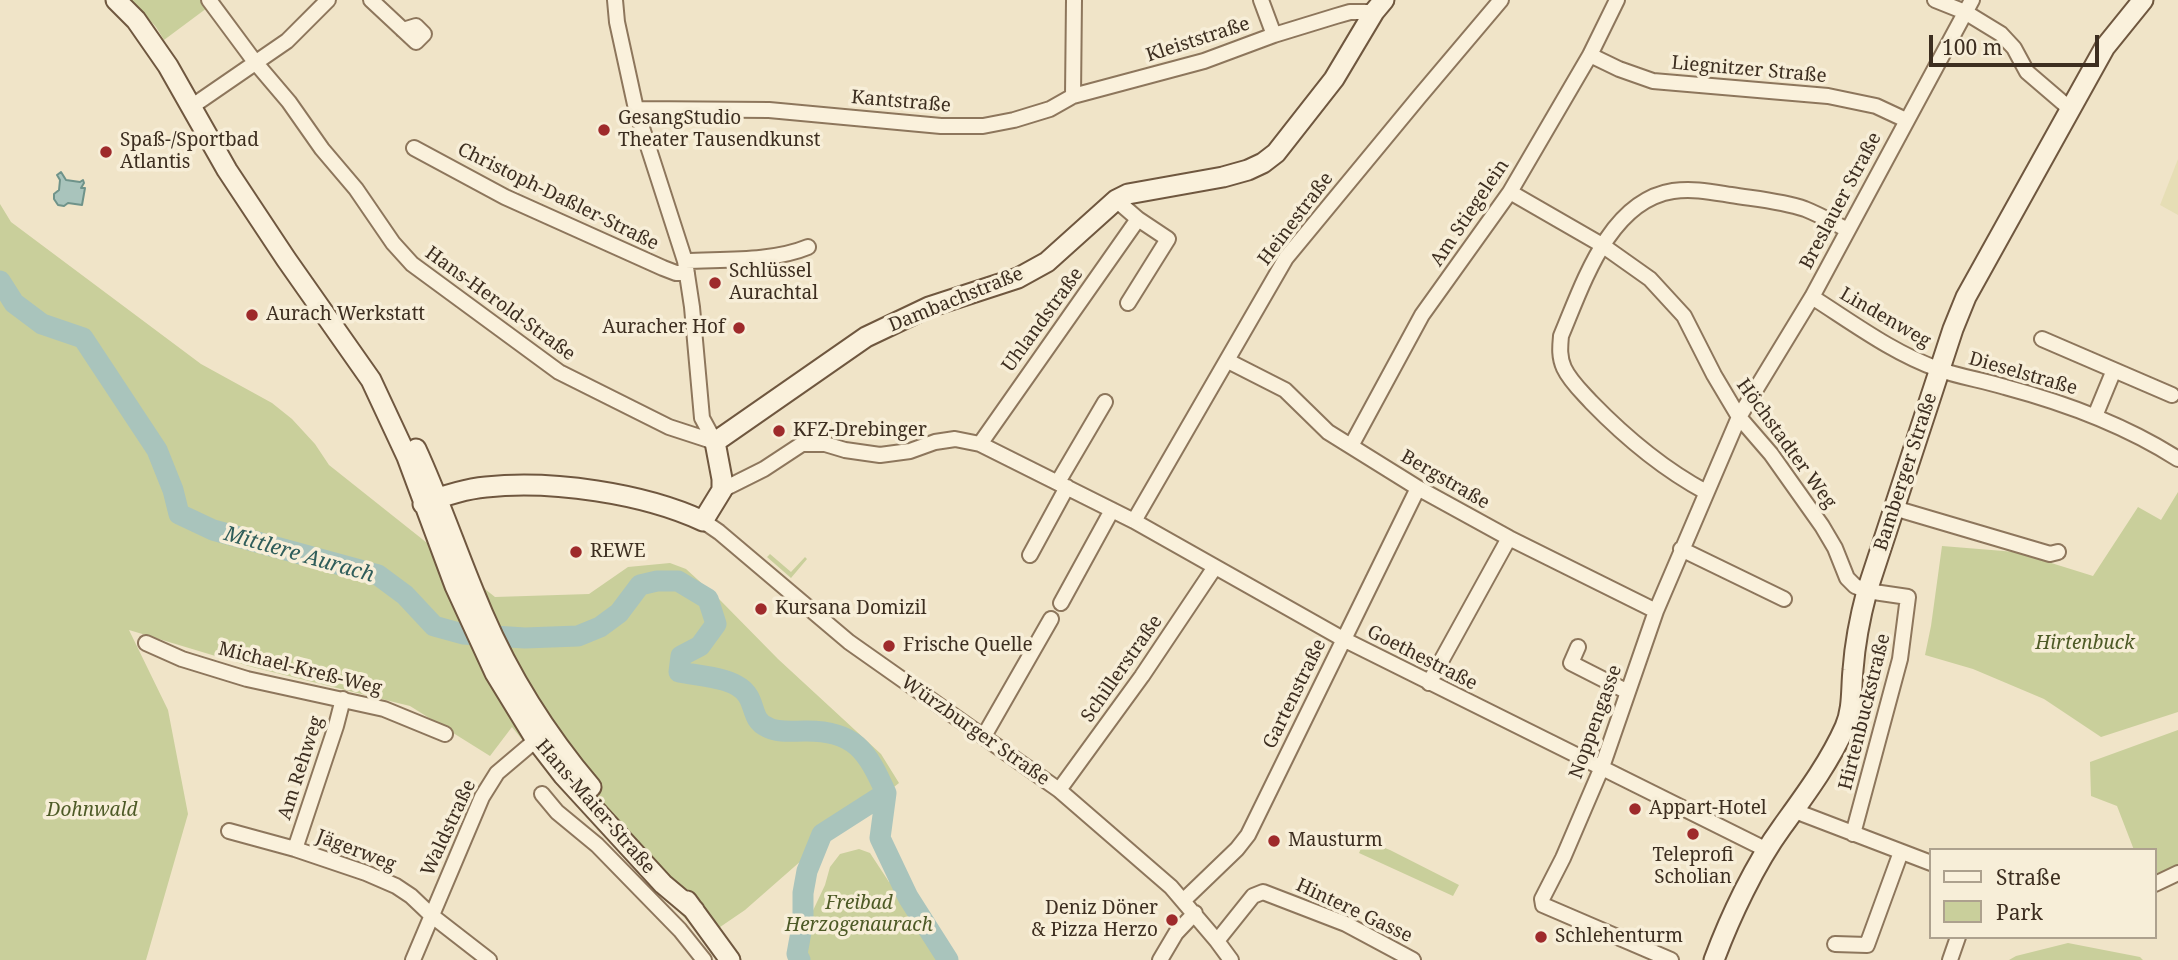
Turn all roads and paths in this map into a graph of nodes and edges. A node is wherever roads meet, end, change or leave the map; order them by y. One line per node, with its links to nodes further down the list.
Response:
1 (117, 0): 19 (street)
2 (209, 0): 17 (street, Hans-Herold-Straße)
3 (328, 0): 17 (street)
4 (371, 0): 14 (street)
5 (615, 0): 21 (street)
6 (1074, 0): 18 (street)
7 (1261, 0): 15 (street)
8 (1502, 0): 34 (street, Heinestraße)
9 (1617, 0): 16 (street, Am Stiegelein)
10 (1935, 0): 13 (street)
11 (2143, 0): 20 (street, Bamberger Straße)
12 (1379, 6): 15 (street, Kleiststraße); 25 (street, Dambachstraße)
13 (1969, 6): 20 (street); 22 (street, Breslauer Straße)
14 (403, 30)
15 (1274, 35): 18 (street, Kleiststraße)
16 (1590, 55): 22 (street, Liegnitzer Straße); 24 (street, Am Stiegelein)
17 (255, 62): 19 (street); 41 (street, Hans-Herold-Straße)
18 (1073, 96): 21 (street, Kantstraße)
19 (191, 107): 49 (street)
20 (2069, 108): 35 (street, Bamberger Straße)
21 (636, 109): 30 (street)
22 (1906, 120): 27 (street, Breslauer Straße)
23 (414, 148): 30 (street, Christoph-Daßler-Straße)
24 (1510, 192): 28 (street, Höchstadter Weg); 43 (street, Am Stiegelein)
25 (1116, 200): 26 (street); 41 (street, Dambachstraße)
26 (1138, 219): 32 (street); 42 (street, Uhlandstraße)
27 (1848, 230): 28 (street); 31 (street, Breslauer Straße)
28 (1602, 245): 40 (street, Höchstadter Weg); 48 (street)
29 (808, 247): 30 (street, Christoph-Daßler-Straße)
30 (686, 267): 41 (street)
31 (1812, 297): 35 (street, Lindenweg); 40 (street, Breslauer Straße)
32 (1128, 303)
33 (2042, 339): 36 (street, Dieselstraße)
34 (1228, 361): 43 (street, Bergstraße); 53 (street, Heinestraße)
35 (1939, 370): 39 (street, Dieselstraße); 50 (street, Bamberger Straße)
36 (2114, 370): 37 (street, Dieselstraße); 39 (street, Dieselstraße)
37 (2172, 395)
38 (1105, 402): 45 (street)
39 (2095, 416): 44 (street, Dieselstraße)
40 (1739, 417): 48 (street, Noppengasse); 60 (street, Höchstadter Weg)
41 (715, 442): 47 (street)
42 (980, 444): 45 (street, Goethestraße); 47 (street, Goethestraße)
43 (1351, 446): 46 (street, Bergstraße)
44 (2178, 459)
45 (1063, 485): 51 (street, Goethestraße); 57 (street)
46 (1418, 488): 54 (street, Bergstraße); 65 (street, Gartenstraße)
47 (722, 490): 52 (street)
48 (1706, 492): 55 (street, Noppengasse)
49 (431, 501): 52 (street, Würzburger Straße); 59 (street, Hans-Maier-Straße)
50 (1894, 508): 56 (street); 60 (street, Bamberger Straße)
51 (1112, 510): 53 (street, Goethestraße); 62 (street)
52 (703, 521): 73 (street, Würzburger Straße)
53 (1134, 521): 58 (street, Goethestraße)
54 (1509, 538): 63 (street, Bergstraße); 68 (street)
55 (1681, 549): 61 (street); 63 (street, Noppengasse)
56 (2058, 552)
57 (1030, 555)
58 (1214, 567): 65 (street, Goethestraße); 75 (street, Schillerstraße)
59 (463, 585): 72 (street, Hans-Maier-Straße); 72 (street, Hans-Maier-Straße)
60 (1867, 591): 77 (street, Bamberger Straße); 79 (street, Hirtenbuckstraße)
61 (1784, 599)
62 (1061, 603)
63 (1656, 611): 69 (street, Noppengasse)
64 (1051, 619): 73 (street)
65 (1343, 639): 68 (street, Goethestraße); 86 (street, Gartenstraße)
66 (146, 643): 70 (street, Michael-Kreß-Weg)
67 (1578, 647): 69 (street)
68 (1429, 683): 74 (street, Goethestraße)
69 (1628, 692): 74 (street, Noppengasse)
70 (343, 699): 71 (street, Michael-Kreß-Weg); 80 (street, Am Rehweg)
71 (445, 734)
72 (541, 736): 88 (street, Waldstraße); 89 (street, Hans-Maier-Straße)
73 (984, 737): 75 (street, Würzburger Straße)
74 (1602, 767): 81 (street, Goethestraße); 101 (street, Noppengasse)
75 (1059, 790): 86 (street, Würzburger Straße)
76 (542, 794): 90 (street)
77 (1795, 811): 79 (street); 81 (street, Bamberger Straße)
78 (229, 831): 80 (street, Jägerweg)
79 (1853, 834): 82 (street)
80 (295, 849): 88 (street, Jägerweg)
81 (1767, 850): 102 (street, Bamberger Straße)
82 (1901, 852): 83 (street); 93 (street)
83 (1930, 863)
84 (2178, 873): 85 (street)
85 (2157, 883)
86 (1184, 900): 87 (street, Würzburger Straße)
87 (1195, 913): 92 (street, Würzburger Straße); 98 (street)
88 (431, 915): 94 (street, Waldstraße); 95 (street, Jägerweg)
89 (697, 915): 90 (street); 97 (street, Hans-Maier-Straße)
90 (680, 930): 96 (street)
91 (1957, 939): 103 (street)
92 (1217, 941): 99 (street, Würzburger Straße); 100 (street, Hintere Gasse)
93 (1835, 944)
94 (413, 960)
95 (489, 960)
96 (704, 960)
97 (730, 960)
98 (1160, 960)
99 (1231, 960)
100 (1413, 960)
101 (1671, 960)
102 (1714, 960)
103 (1950, 960)

